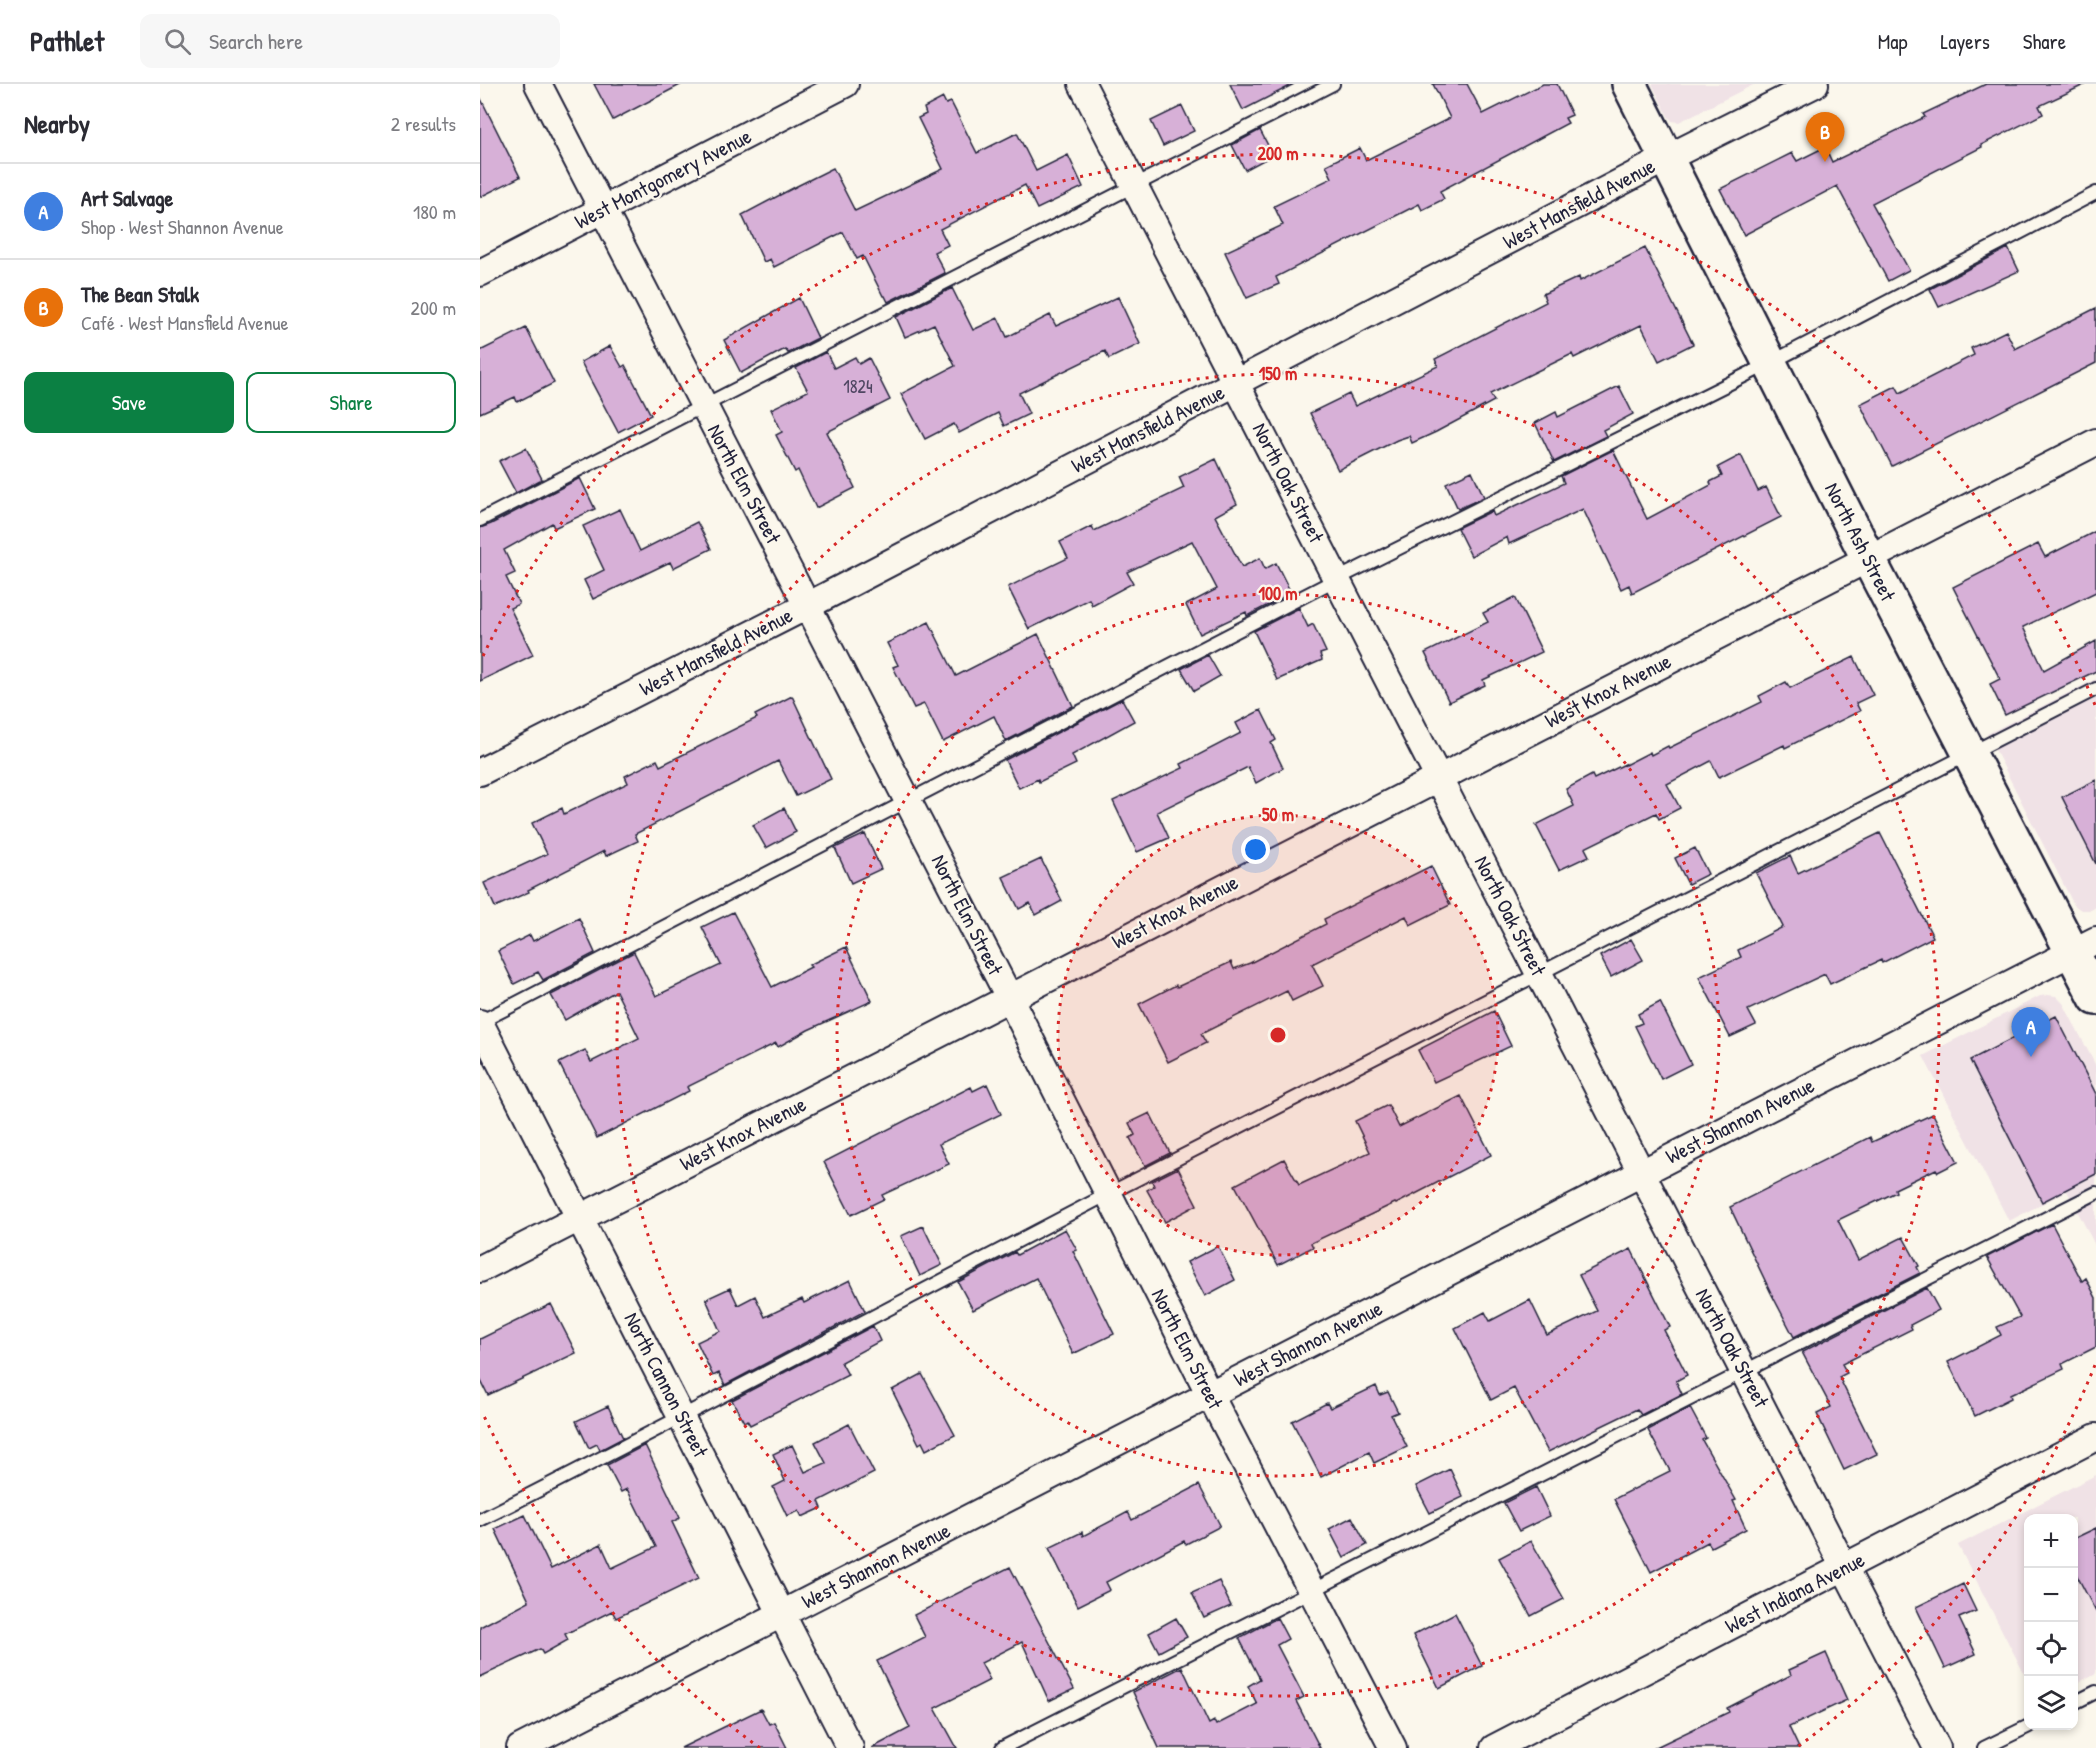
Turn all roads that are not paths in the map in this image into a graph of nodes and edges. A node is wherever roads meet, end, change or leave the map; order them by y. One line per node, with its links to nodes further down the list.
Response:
1 (538, 84): 10 (street, North Elm Street)
2 (845, 84): 10 (street, West Montgomery Avenue)
3 (1082, 84): 8 (street, North Oak Street)
4 (1333, 84): 8 (lane)
5 (1629, 84): 7 (main road, North Ash Street)
6 (1815, 84): 7 (street, West Mansfield Avenue)
7 (1667, 158): 12 (main road, North Ash Street); 13 (street, West Mansfield Avenue)
8 (1135, 186): 13 (street, North Oak Street); 14 (lane)
9 (2096, 193): 12 (lane)
10 (603, 210): 11 (street, West Montgomery Avenue); 14 (street, North Elm Street)
11 (480, 273)
12 (1770, 363): 17 (main road, North Ash Street); 18 (lane)
13 (1237, 383): 18 (street, North Oak Street); 19 (street, West Mansfield Avenue)
14 (703, 406): 16 (lane); 19 (street, North Elm Street)
15 (2096, 442): 17 (street, West Knox Avenue)
16 (480, 520)
17 (1868, 558): 21 (main road, North Ash Street); 23 (street, West Knox Avenue)
18 (1337, 579): 23 (street, North Oak Street); 24 (lane)
19 (807, 606): 22 (street, West Mansfield Avenue); 24 (street, North Elm Street)
20 (2096, 689): 21 (lane)
21 (1969, 754): 25 (main road, North Ash Street); 26 (lane)
22 (480, 772)
23 (1438, 778): 26 (street, North Oak Street); 27 (street, West Knox Avenue)
24 (908, 801): 27 (street, North Elm Street); 29 (lane)
25 (2084, 946): 28 (main road, North Ash Street); 30 (street, West Shannon Avenue)
26 (1540, 972): 30 (street, North Oak Street); 32 (lane)
27 (1009, 997): 32 (street, North Elm Street); 33 (street, West Knox Avenue)
28 (2096, 998)
29 (480, 1023): 33 (street, North Cannon Street)
30 (1640, 1173): 35 (street, North Oak Street); 36 (street, West Shannon Avenue)
31 (2096, 1193): 35 (lane)
32 (1108, 1194): 36 (street, North Elm Street); 37 (lane)
33 (581, 1218): 34 (street, West Knox Avenue); 37 (street, North Cannon Street)
34 (480, 1269)
35 (1743, 1371): 40 (street, North Oak Street); 41 (lane)
36 (1210, 1395): 41 (street, North Elm Street); 42 (street, West Shannon Avenue)
37 (683, 1417): 39 (lane); 42 (street, North Cannon Street)
38 (2096, 1437): 40 (street, West Indiana Avenue)
39 (480, 1520)
40 (1845, 1567): 50 (street, West Indiana Avenue); 51 (street, North Oak Street)
41 (1312, 1593): 48 (lane); 49 (street, North Elm Street)
42 (781, 1615): 46 (street, West Shannon Avenue); 47 (street, North Cannon Street)
43 (2096, 1692): 44 (lane)
44 (2078, 1701)
45 (2024, 1728): 52 (lane)
46 (520, 1748)
47 (850, 1748)
48 (1002, 1748)
49 (1393, 1748)
50 (1494, 1748)
51 (1937, 1748)
52 (1984, 1748)

